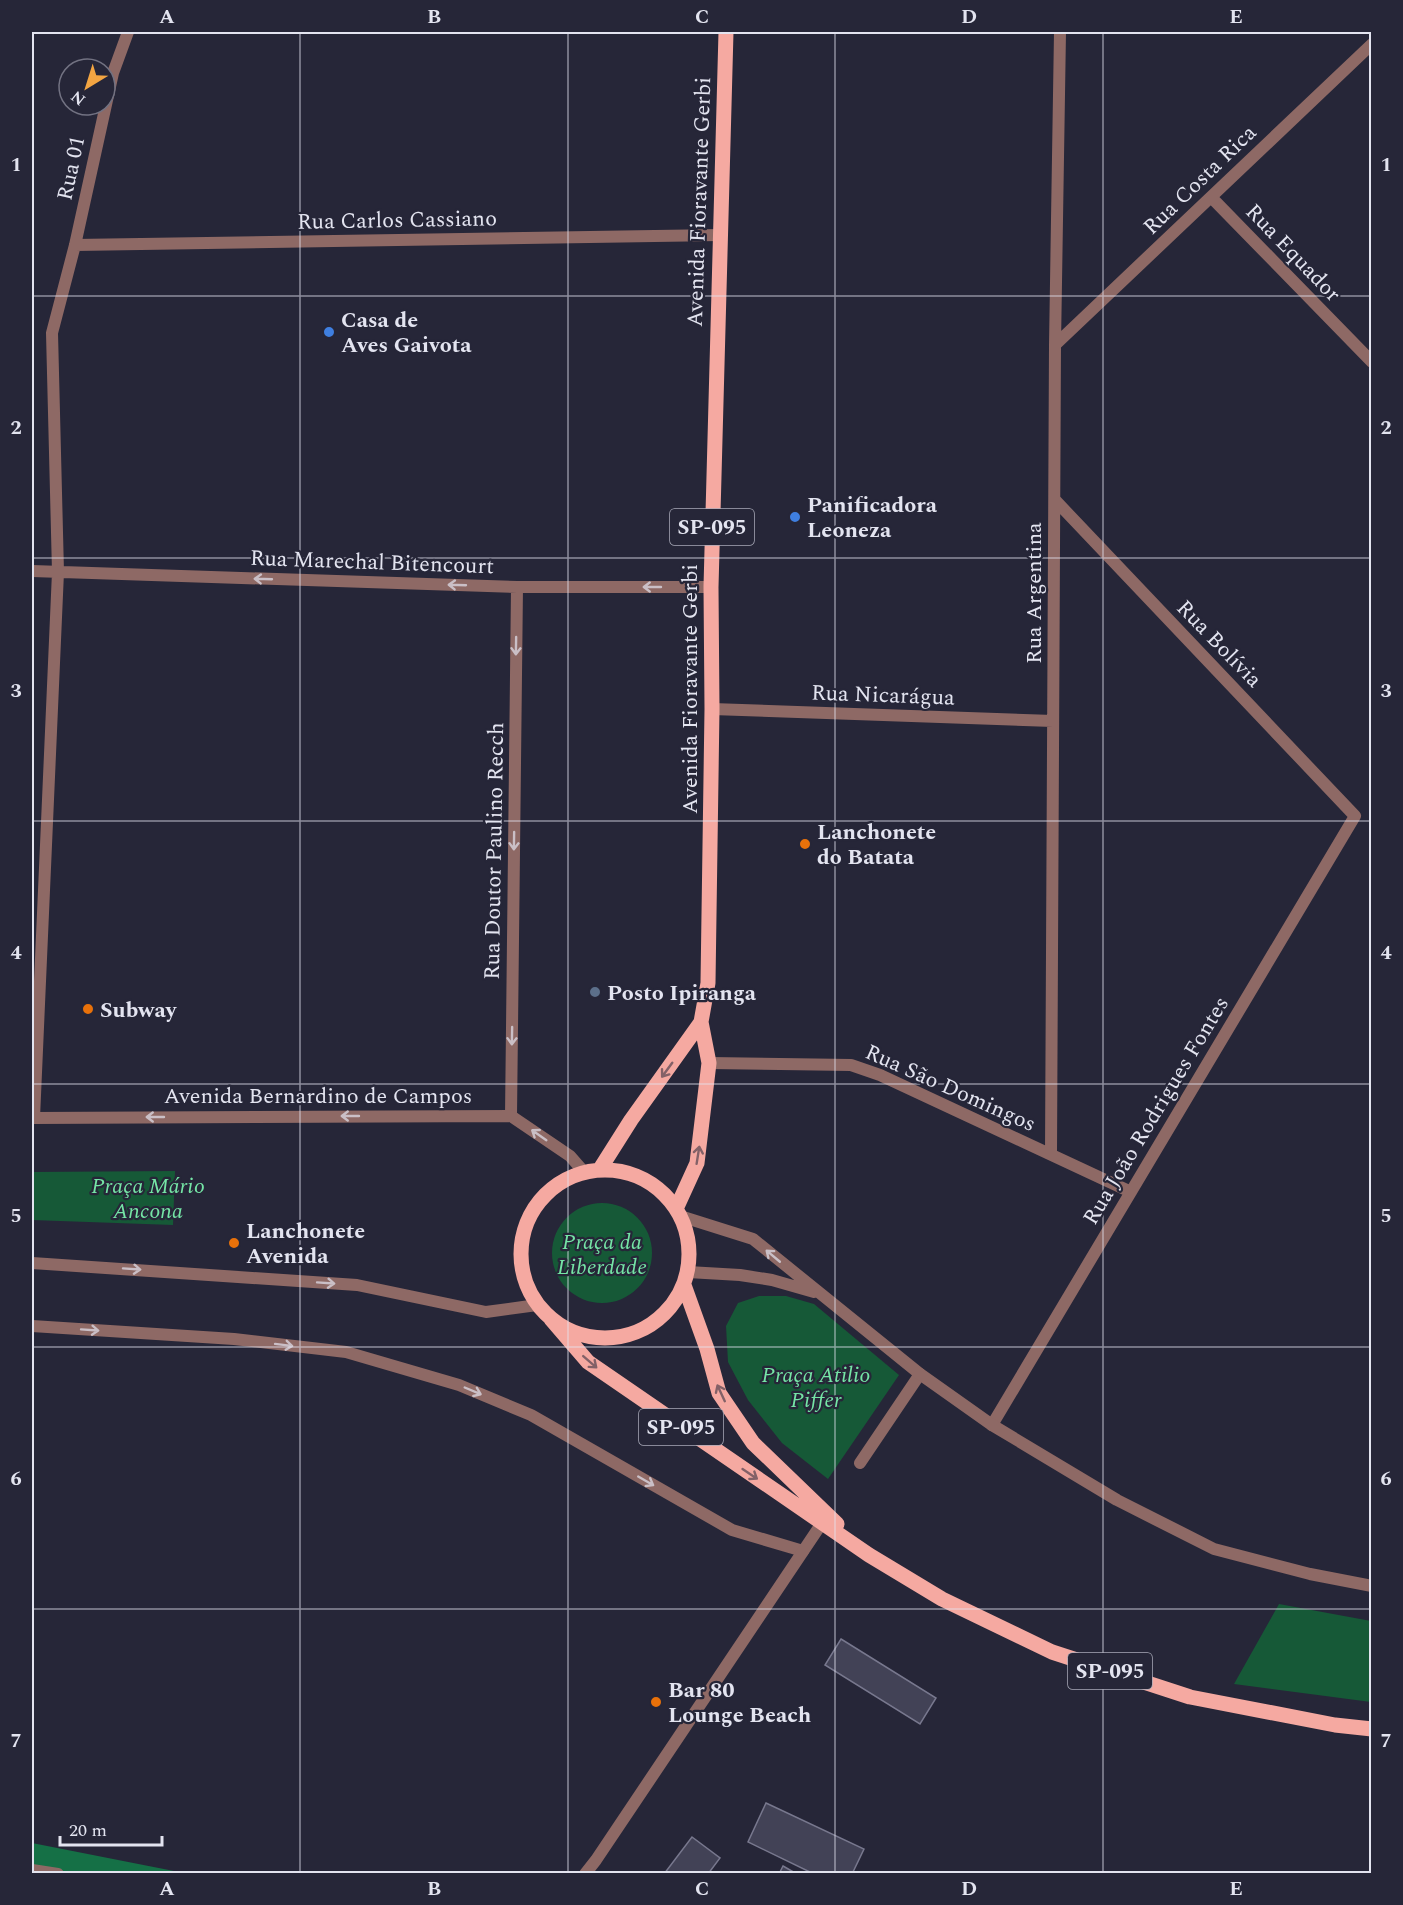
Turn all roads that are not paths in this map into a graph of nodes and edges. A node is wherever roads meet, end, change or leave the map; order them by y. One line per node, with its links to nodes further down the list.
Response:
1 (128, 32): 7 (street, Rua 01)
2 (726, 32): 6 (main road, Avenida Fioravante Gerbi / SP-095)
3 (1060, 32): 8 (street, Rua Argentina)
4 (1371, 44): 5 (street, Rua Costa Rica)
5 (1211, 196): 8 (street, Rua Costa Rica); 9 (street, Rua Equador)
6 (720, 235): 7 (street, Rua Carlos Cassiano); 14 (main road, Avenida Fioravante Gerbi / SP-095)
7 (75, 245): 12 (street, Rua 01)
8 (1055, 345): 10 (street, Rua Argentina)
9 (1371, 362)
10 (1054, 500): 16 (street, Rua Argentina); 17 (street, Rua Bolívia)
11 (32, 571): 12 (street, Rua Marechal Bitencourt)
12 (58, 572): 13 (street, Rua Marechal Bitencourt, one-way to 12); 21 (street, Rua 01)
13 (517, 587): 14 (street, Rua Marechal Bitencourt, one-way to 13); 20 (street, Rua Doutor Paulino Recch, one-way to 20)
14 (711, 587): 15 (main road, Avenida Fioravante Gerbi / SP-095)
15 (712, 709): 16 (street, Rua Nicarágua); 18 (main road, Avenida Fioravante Gerbi / SP-095)
16 (1053, 721): 22 (street, Rua Argentina)
17 (1355, 816): 24 (street, Rua João Rodrigues Fontes)
18 (701, 1022): 19 (main road, Avenida Fioravante Gerbi / SP-095); 23 (main road, Avenida Fioravante Gerbi / SP-095, one-way to 23)
19 (709, 1063): 22 (street, Rua São Domingos); 25 (main road, Avenida Fioravante Gerbi / SP-095, one-way to 19)
20 (512, 1116): 21 (street, Avenida Bernardino de Campos, one-way to 21); 23 (street, one-way to 20)
21 (33, 1118)
22 (1051, 1154): 24 (street, Rua São Domingos)
23 (592, 1171): 25 (main road, SP-095); 29 (main road, SP-095)
24 (1131, 1192): 33 (street, Rua João Rodrigues Fontes)
25 (678, 1213): 27 (main road, SP-095); 28 (street, one-way to 25)
26 (32, 1263): 29 (street, one-way to 29)
27 (686, 1279): 28 (street); 30 (main road, SP-095); 35 (main road, SP-095, one-way to 27)
28 (818, 1293): 32 (street)
29 (537, 1305): 30 (main road, SP-095)
30 (550, 1319): 35 (main road, SP-095, one-way to 35)
31 (32, 1326): 36 (street, one-way to 36)
32 (921, 1374): 33 (street); 34 (street)
33 (992, 1425): 37 (street)
34 (860, 1463)
35 (825, 1519): 36 (street); 38 (main road, SP-095)
36 (803, 1551): 39 (street)
37 (1371, 1586)
38 (1371, 1730)
39 (596, 1860): 42 (street); 43 (street)
40 (32, 1870): 41 (street)
41 (58, 1874)
42 (585, 1874)
43 (599, 1874)

